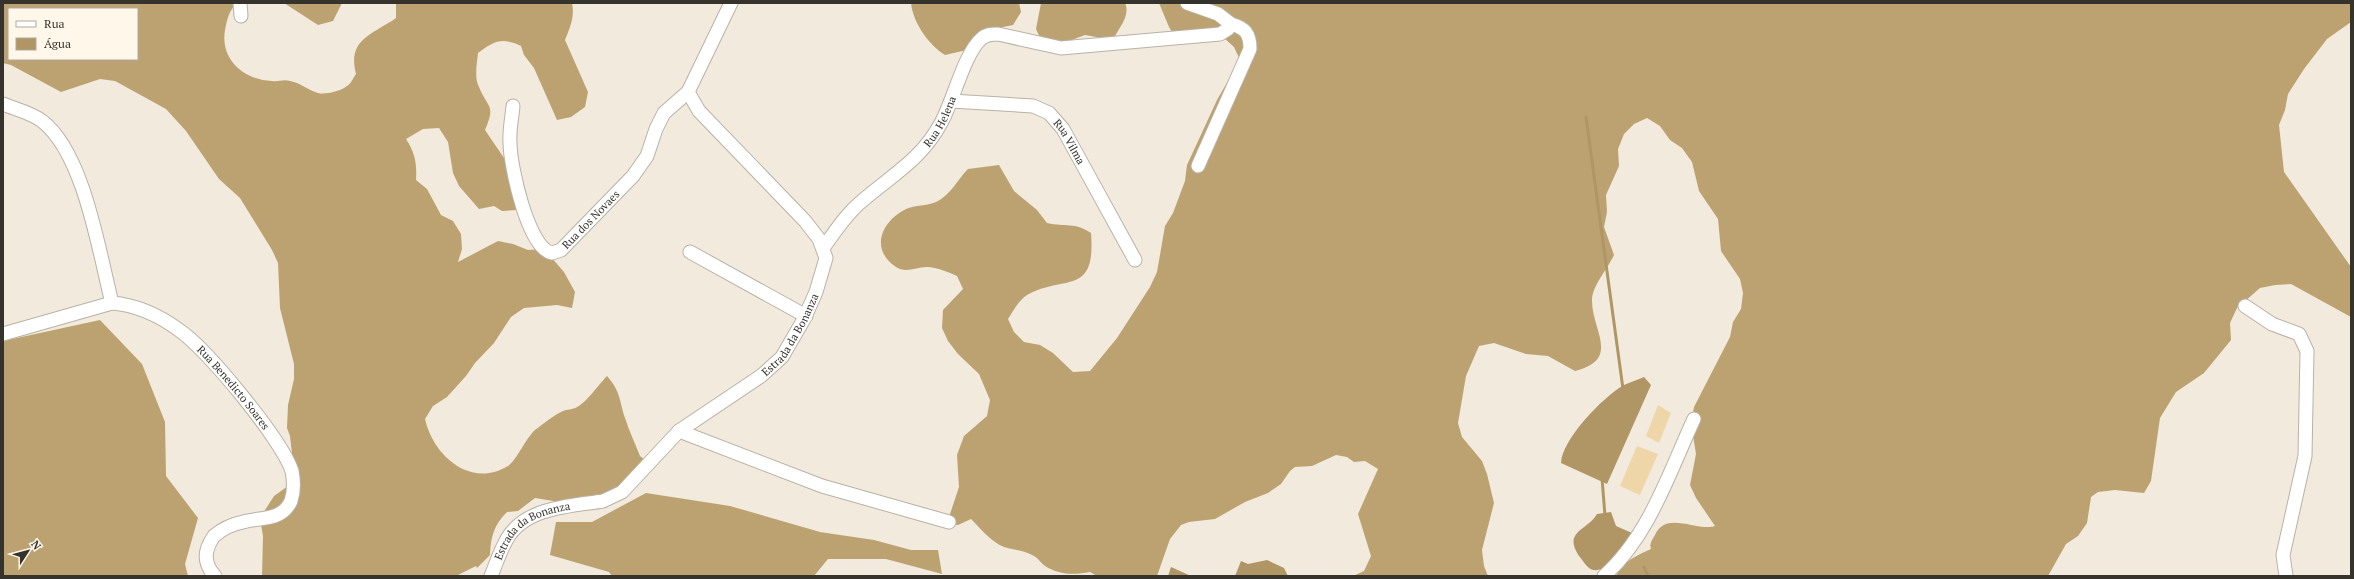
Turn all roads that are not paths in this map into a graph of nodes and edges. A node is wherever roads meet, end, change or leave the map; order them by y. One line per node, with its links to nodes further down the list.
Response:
1 (731, 3): 4 (street)
2 (1187, 3): 3 (street)
3 (1231, 24): 5 (street, Rua Helena); 8 (street)
4 (688, 92): 7 (street, Rua dos Novaes); 9 (street, Estrada da Bonanza)
5 (952, 101): 9 (street, Rua Helena); 11 (street, Rua Vilma)
6 (3, 104): 12 (street)
7 (513, 106)
8 (1198, 166)
9 (823, 248): 14 (street, Estrada da Bonanza)
10 (690, 252): 14 (street)
11 (1136, 260)
12 (112, 303): 15 (street, Rua Benedicto Soares); 19 (street, Rua Benedicto Soares)
13 (2245, 306): 22 (street)
14 (806, 316): 17 (street, Estrada da Bonanza)
15 (3, 334)
16 (1694, 419): 21 (street)
17 (679, 431): 18 (street); 20 (street, Estrada da Bonanza)
18 (949, 522)
19 (215, 576)
20 (491, 576)
21 (1604, 576)
22 (2286, 576)

